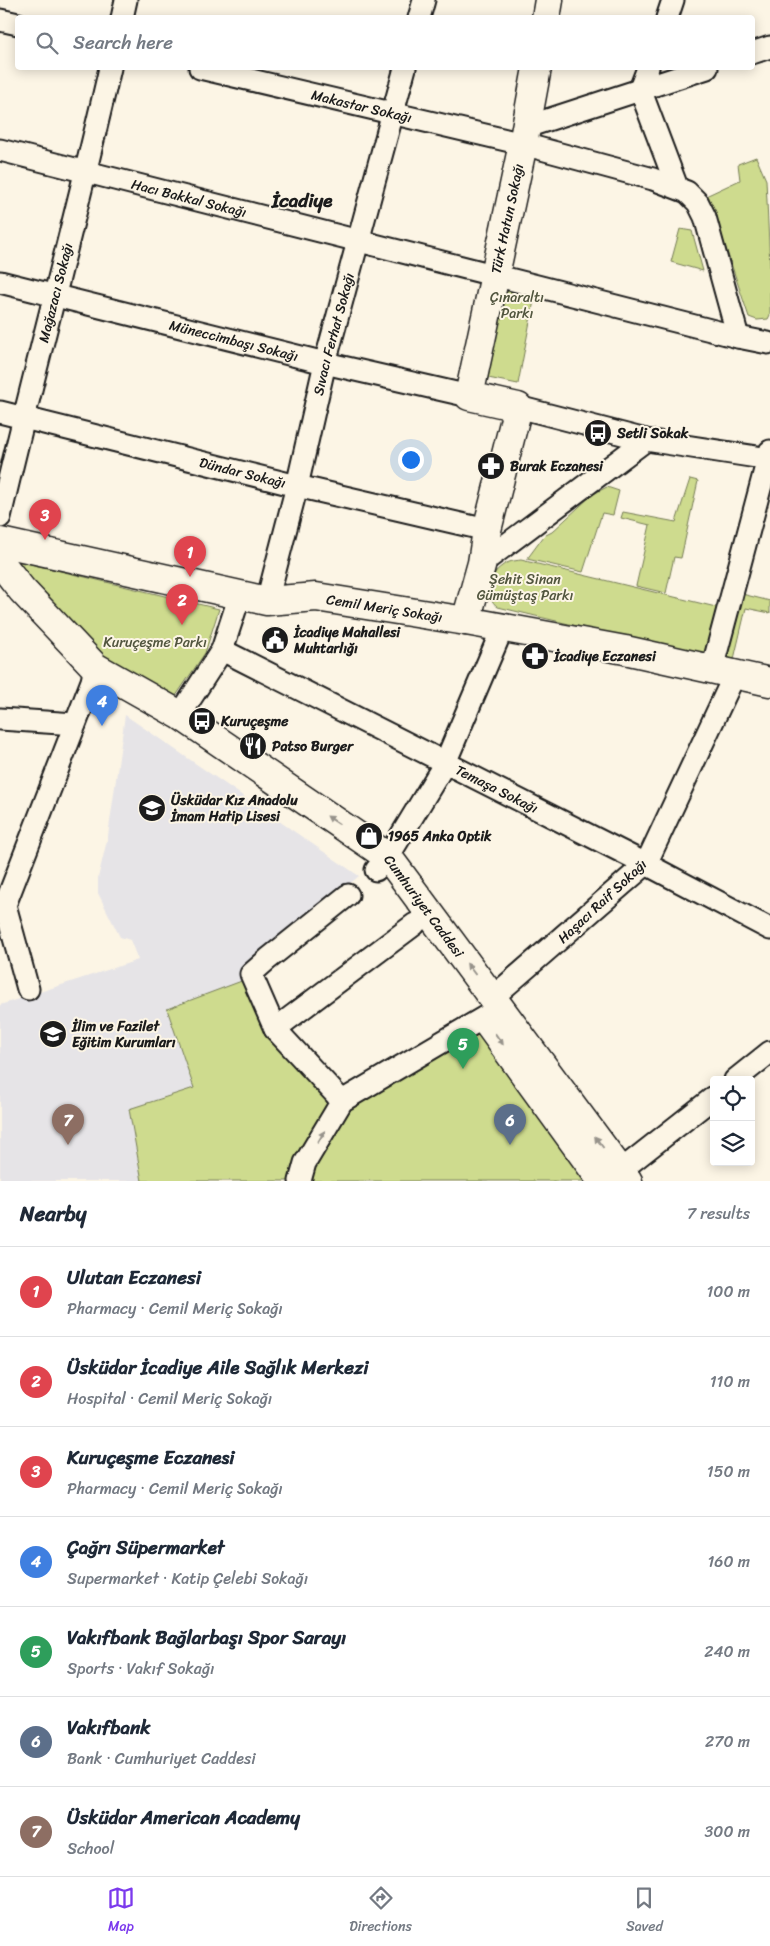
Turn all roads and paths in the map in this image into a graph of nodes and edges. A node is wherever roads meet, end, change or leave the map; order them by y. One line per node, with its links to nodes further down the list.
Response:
1 (126, 0): 5 (street)
2 (424, 0): 6 (street)
3 (549, 0): 7 (main road)
4 (672, 0): 8 (street)
5 (123, 15)
6 (420, 15)
7 (546, 15)
8 (668, 15)
9 (0, 20): 10 (street)
10 (15, 23)
11 (770, 47): 12 (street)
12 (755, 52)
13 (110, 70): 23 (street, Mağazacı Sokağı)
14 (209, 70): 20 (street, Makastar Sokağı)
15 (404, 70): 20 (street, Sıvacı Ferhat Sokağı)
16 (537, 70): 21 (main road, Türk Hatun Sokağı)
17 (647, 70): 19 (street)
18 (702, 70): 19 (street)
19 (640, 90): 21 (street); 24 (street)
20 (392, 113): 21 (street, Makastar Sokağı); 25 (street, Sıvacı Ferhat Sokağı)
21 (524, 135): 24 (street, Makastar Sokağı); 26 (main road, Türk Hatun Sokağı)
22 (0, 150): 23 (street, Hacı Bakkal Sokağı)
23 (86, 172): 25 (street, Hacı Bakkal Sokağı); 28 (street, Mağazacı Sokağı)
24 (677, 187): 29 (street)
25 (358, 241): 26 (street, Hacı Bakkal Sokağı); 31 (street, Sıvacı Ferhat Sokağı)
26 (495, 275): 29 (street, Hacı Bakkal Sokağı); 32 (main road, Türk Hatun Sokağı)
27 (0, 282): 28 (street, Müneccimbaşı Sokağı)
28 (54, 294): 31 (street, Müneccimbaşı Sokağı); 35 (street, Mağazacı Sokağı)
29 (738, 337): 30 (street, Hacı Bakkal Sokağı)
30 (769, 348)
31 (325, 363): 32 (street, Müneccimbaşı Sokağı); 38 (street, Sıvacı Ferhat Sokağı)
32 (469, 396): 33 (main road)
33 (518, 407): 36 (street); 40 (main road)
34 (0, 412): 35 (street, Dündar Sokağı)
35 (23, 418): 38 (street, Dündar Sokağı); 39 (street, Mağazacı Sokağı)
36 (646, 440): 37 (street); 43 (street)
37 (769, 456): 50 (street, Haşacı Raif Sokağı)
38 (297, 486): 40 (street, Dündar Sokağı); 46 (street, Sıvacı Ferhat Sokağı)
39 (0, 517)
40 (487, 530): 43 (main road)
41 (0, 542): 45 (main road, Cemil Meriç Sokağı)
42 (0, 562): 51 (main road, Cumhuriyet Caddesi)
43 (482, 564): 47 (main road)
44 (0, 591): 51 (main road, Cumhuriyet Caddesi)
45 (240, 595): 46 (main road, Cemil Meriç Sokağı); 49 (street)
46 (267, 601): 47 (main road, Cemil Meriç Sokağı)
47 (466, 621): 48 (main road, Cemil Meriç Sokağı)
48 (503, 627): 50 (main road, Cemil Meriç Sokağı); 56 (street)
49 (222, 650): 53 (street); 56 (street, Temaşa Sokağı)
50 (724, 671): 52 (main road, Cemil Meriç Sokağı); 58 (street, Haşacı Raif Sokağı)
51 (93, 674): 53 (main road, Cumhuriyet Caddesi); 55 (street); 57 (main road, Cumhuriyet Caddesi)
52 (770, 682)
53 (180, 715): 57 (main road, Cumhuriyet Caddesi, one-way to 53)
54 (0, 719): 55 (street)
55 (75, 724): 60 (street)
56 (445, 763): 57 (street); 58 (street, Temaşa Sokağı)
57 (382, 864): 61 (main road, Cumhuriyet Caddesi); 64 (main road, Cumhuriyet Caddesi, one-way to 57)
58 (646, 864): 62 (street, Temaşa Sokağı); 64 (street, Haşacı Raif Sokağı)
59 (348, 895): 65 (street)
60 (2, 906): 63 (street)
61 (415, 924): 64 (main road, Cumhuriyet Caddesi); 65 (street)
62 (770, 930)
63 (28, 989)
64 (492, 1009): 69 (street, Haşacı Raif Sokağı); 70 (main road, Cumhuriyet Caddesi)
65 (275, 1029): 69 (street)
66 (770, 1052): 67 (street)
67 (740, 1076)
68 (710, 1100): 70 (street)
69 (342, 1101): 71 (street, one-way to 69)
70 (617, 1178)
71 (300, 1181)

